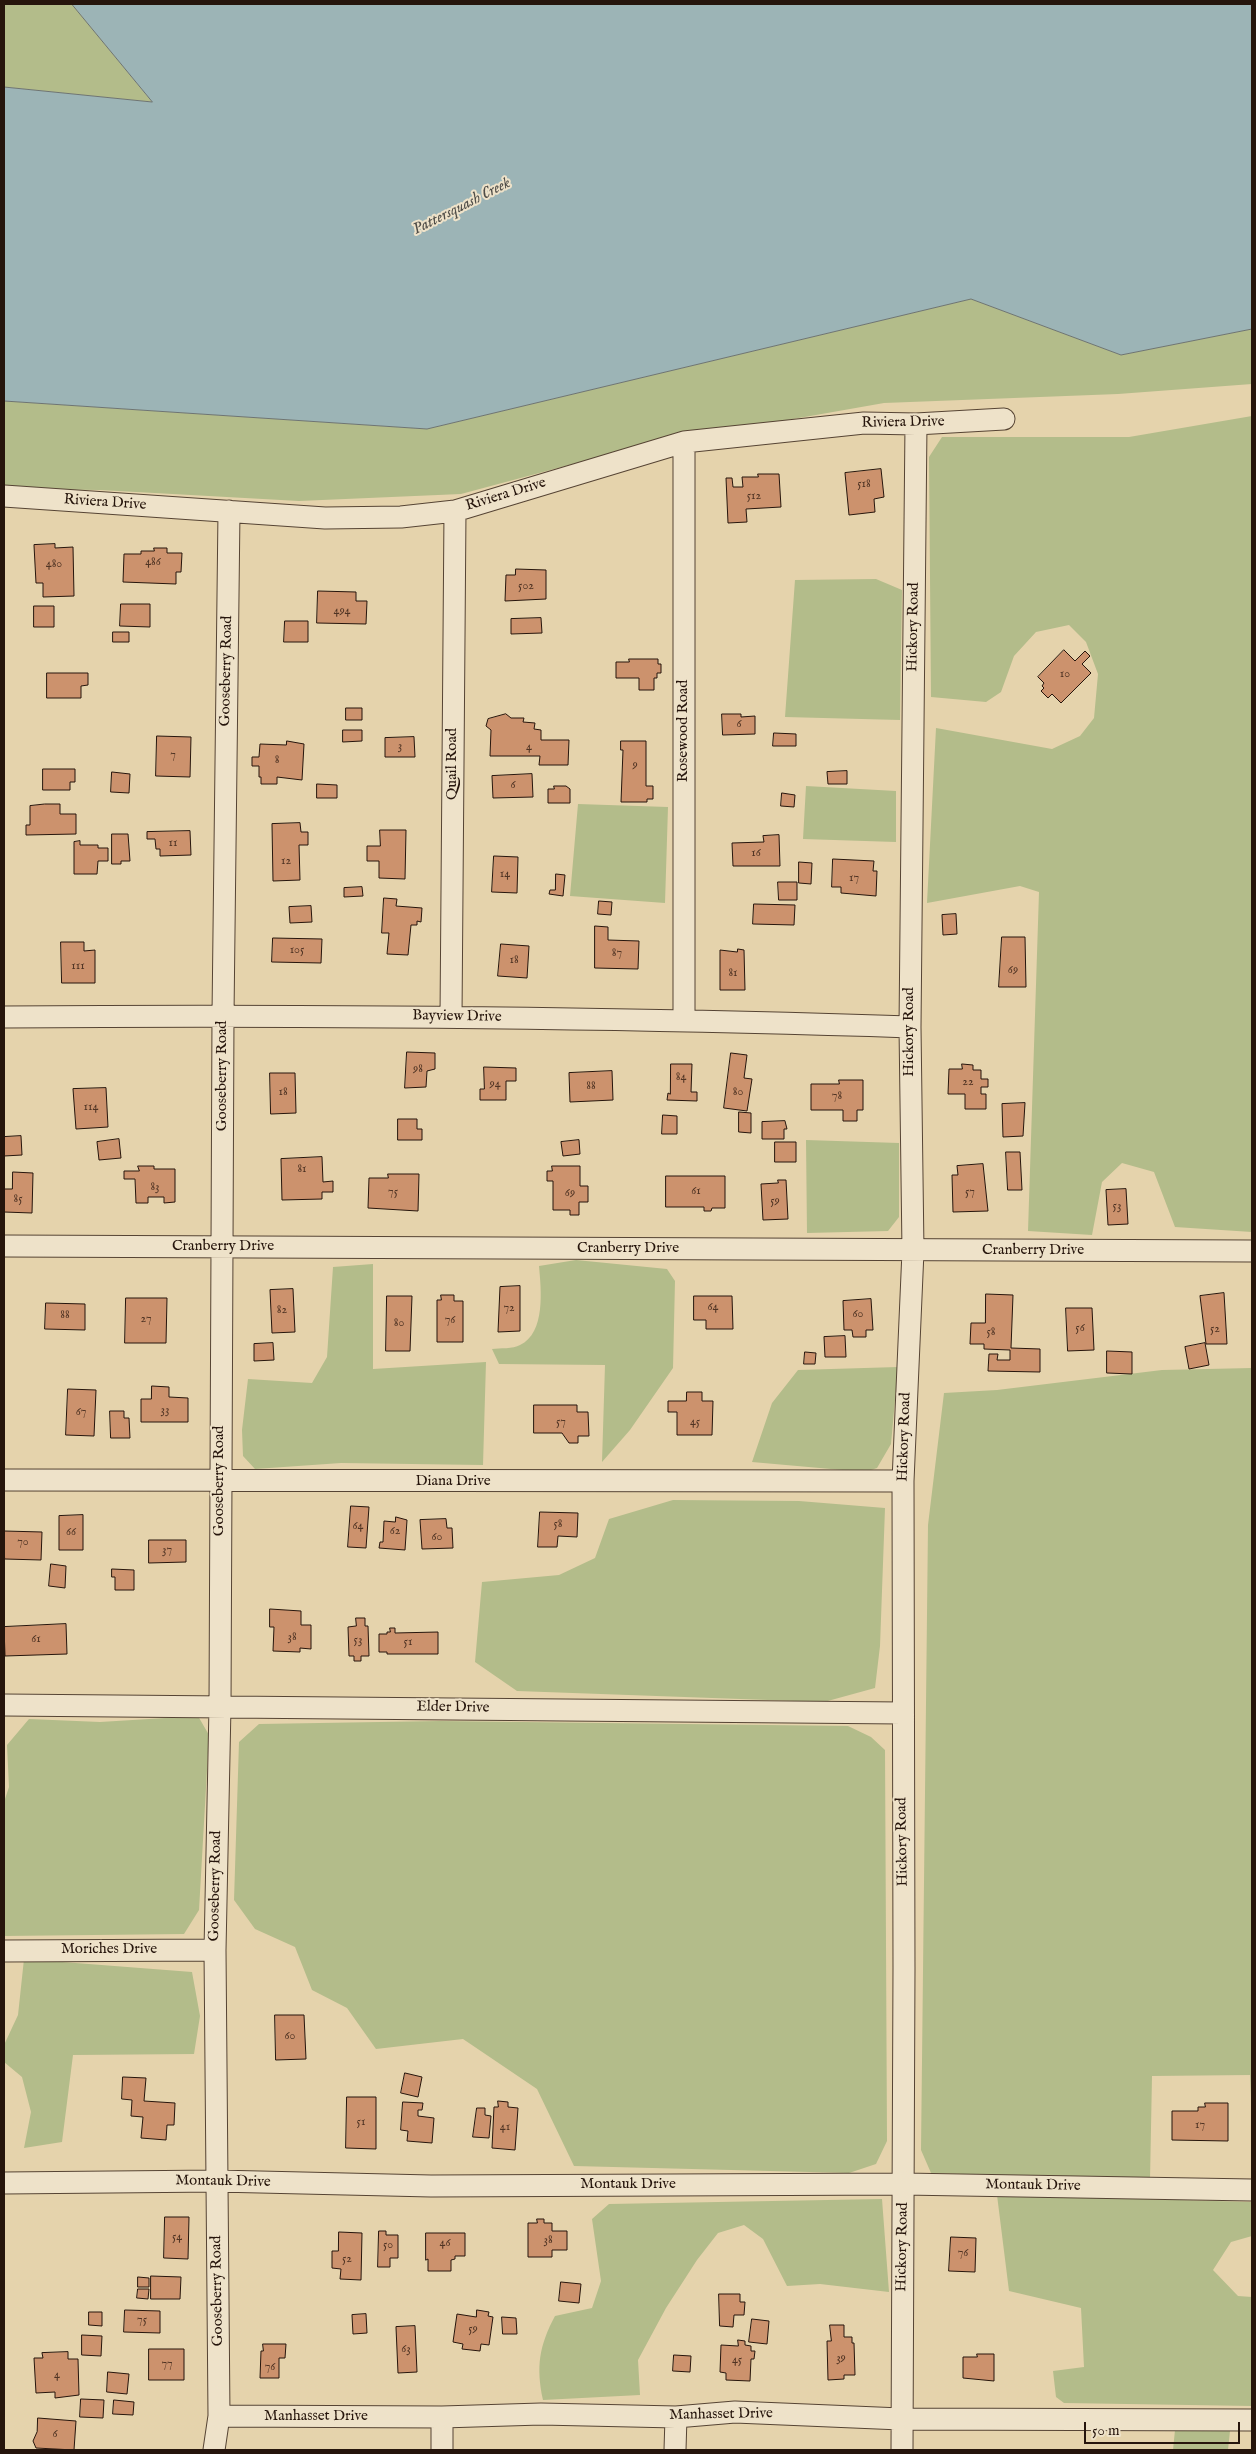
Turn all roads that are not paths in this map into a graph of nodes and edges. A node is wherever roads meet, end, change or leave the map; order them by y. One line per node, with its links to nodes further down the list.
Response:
1 (1004, 419): 2 (street, Riviera Drive)
2 (916, 424): 3 (street, Riviera Drive); 11 (street, Hickory Road)
3 (684, 442): 6 (street, Riviera Drive); 10 (street, Rosewood Road)
4 (4, 496): 5 (street, Riviera Drive)
5 (229, 511): 6 (street, Riviera Drive); 7 (street, Gooseberry Road)
6 (455, 511): 9 (street, Quail Road)
7 (223, 1015): 8 (street, Bayview Drive); 9 (street, Bayview Drive); 13 (street, Gooseberry Road)
8 (4, 1017)
9 (451, 1017): 10 (street, Bayview Drive)
10 (684, 1020): 11 (street, Bayview Drive)
11 (910, 1027): 14 (street, Hickory Road)
12 (4, 1246): 13 (street, Cranberry Drive)
13 (222, 1247): 14 (street, Cranberry Drive); 17 (street, Gooseberry Road)
14 (913, 1251): 15 (street, Cranberry Drive); 18 (street, Hickory Road)
15 (1252, 1252)
16 (4, 1480): 17 (street, Diana Drive)
17 (220, 1482): 18 (street, Diana Drive); 20 (street, Gooseberry Road)
18 (903, 1482): 21 (street, Hickory Road)
19 (4, 1705): 20 (street, Elder Drive)
20 (220, 1706): 21 (street, Elder Drive); 22 (street, Gooseberry Road)
21 (902, 1713): 26 (street, Hickory Road)
22 (215, 1950): 23 (street, Moriches Drive); 24 (street, Gooseberry Road)
23 (4, 1951)
24 (217, 2181): 25 (street, Montauk Drive); 26 (street, Montauk Drive); 28 (street, Gooseberry Road)
25 (4, 2183)
26 (904, 2184): 27 (street, Montauk Drive); 31 (street, Hickory Road)
27 (1252, 2190)
28 (219, 2416): 29 (street, Manhasset Drive); 33 (street, Gooseberry Road)
29 (442, 2417): 30 (street, Manhasset Drive); 34 (street)
30 (676, 2417): 31 (street, Manhasset Drive); 35 (street)
31 (902, 2419): 32 (street, Manhasset Drive); 36 (street, Hickory Road)
32 (1252, 2420)
33 (214, 2450)
34 (442, 2450)
35 (675, 2450)
36 (902, 2450)

